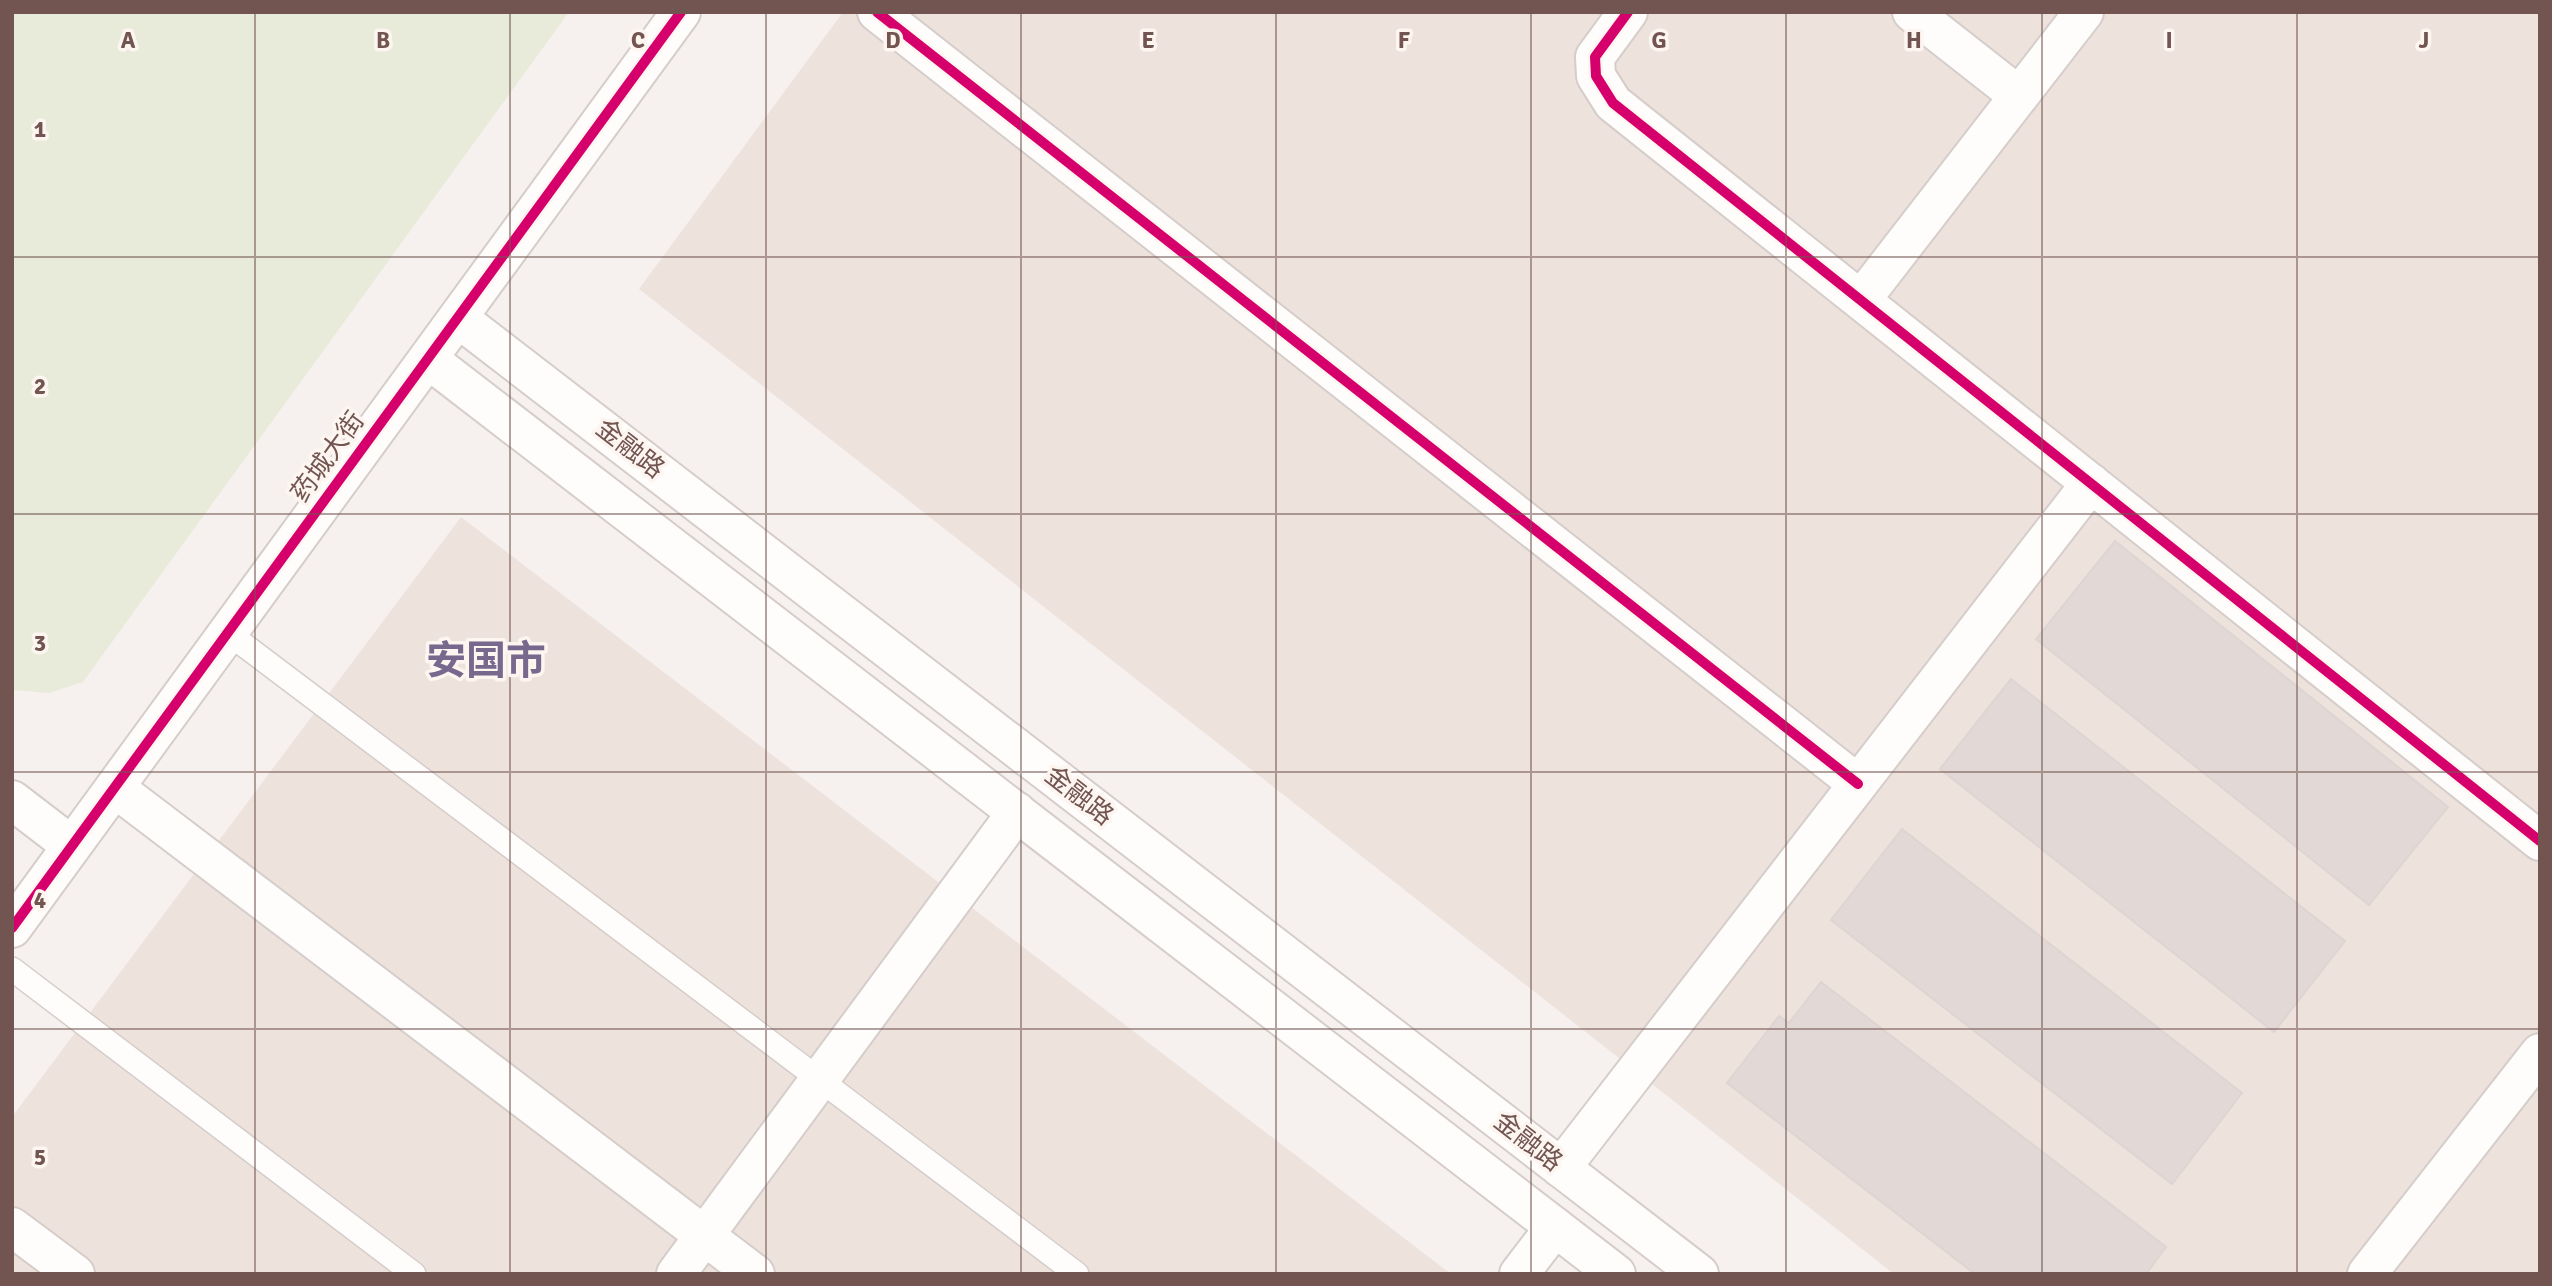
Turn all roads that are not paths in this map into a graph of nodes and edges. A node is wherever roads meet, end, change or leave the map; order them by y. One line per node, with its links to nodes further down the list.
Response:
1 (681, 12): 8 (street, 药城大街)
2 (877, 12): 12 (street)
3 (1628, 12): 7 (street)
4 (1912, 12): 6 (street)
5 (2084, 12): 6 (street)
6 (2019, 96): 7 (street)
7 (1861, 300): 10 (street)
8 (458, 318): 9 (street, 药城大街); 22 (street, 金融路)
9 (428, 359): 11 (street, 药城大街); 15 (street, 金融路)
10 (2091, 483): 12 (street); 16 (street)
11 (228, 633): 13 (street, 药城大街); 21 (lane)
12 (1858, 784): 22 (street)
13 (115, 788): 17 (street, 药城大街); 25 (street)
14 (12, 800): 17 (street)
15 (1017, 812): 21 (street); 24 (street, 金融路)
16 (2540, 841)
17 (72, 846): 18 (street, 药城大街)
18 (12, 928)
19 (12, 970): 27 (lane)
20 (2540, 1053): 34 (street)
21 (819, 1080): 25 (street); 30 (lane)
22 (1561, 1168): 33 (street, 金融路)
23 (12, 1227): 26 (street)
24 (1555, 1227): 31 (street); 32 (street, 金融路)
25 (704, 1235): 28 (street); 29 (street)
26 (75, 1274)
27 (414, 1274)
28 (676, 1274)
29 (755, 1274)
30 (1077, 1274)
31 (1519, 1274)
32 (1616, 1274)
33 (1699, 1274)
34 (2367, 1274)

